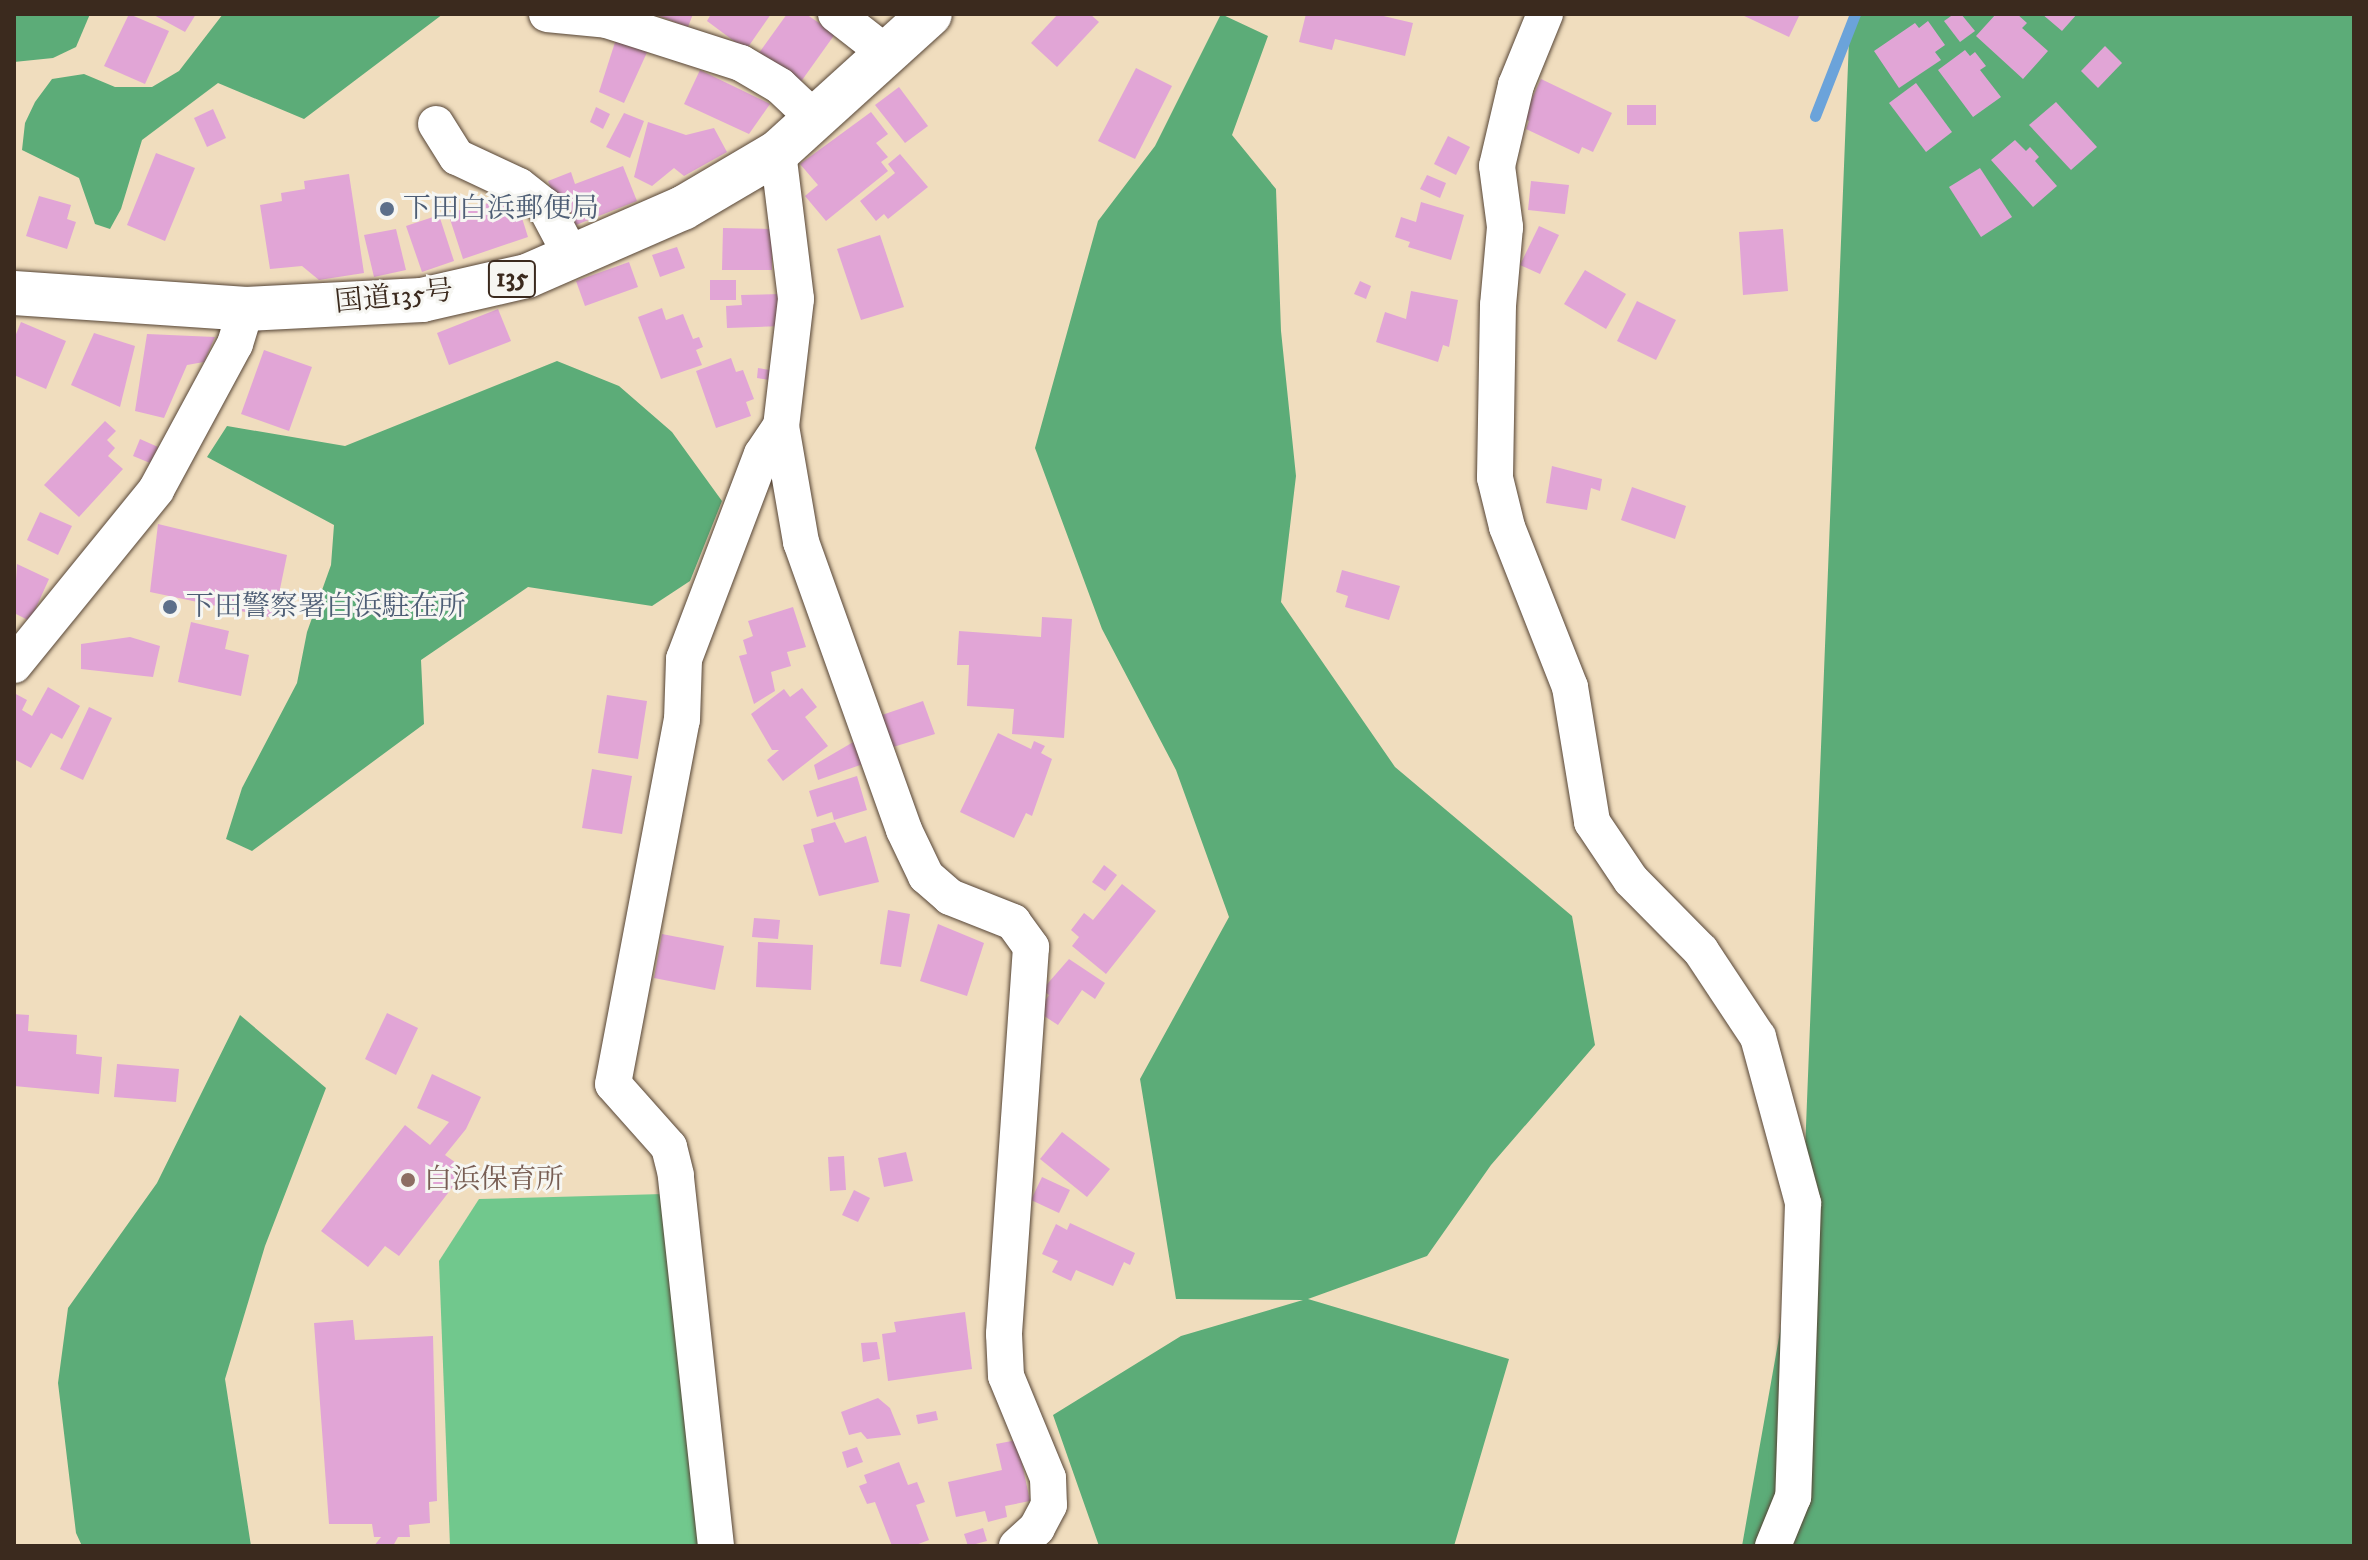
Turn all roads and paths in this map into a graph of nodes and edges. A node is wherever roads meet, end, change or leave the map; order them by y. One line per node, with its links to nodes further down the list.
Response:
1 (547, 14): 6 (street)
2 (836, 14): 5 (street)
3 (930, 14): 5 (highway, 国道135号 / 135)
4 (1545, 14): 16 (street)
5 (886, 53): 6 (highway, 国道135号 / 135)
6 (815, 119): 8 (highway, 国道135号 / 135)
7 (436, 124): 9 (street)
8 (778, 152): 9 (highway, 国道135号 / 135); 12 (street)
9 (572, 257): 11 (highway, 国道135号 / 135)
10 (14, 293): 11 (highway, 国道135号 / 135)
11 (246, 309): 13 (street)
12 (781, 426): 14 (street); 15 (street)
13 (14, 665)
14 (716, 1546)
15 (1017, 1546)
16 (1773, 1546)

